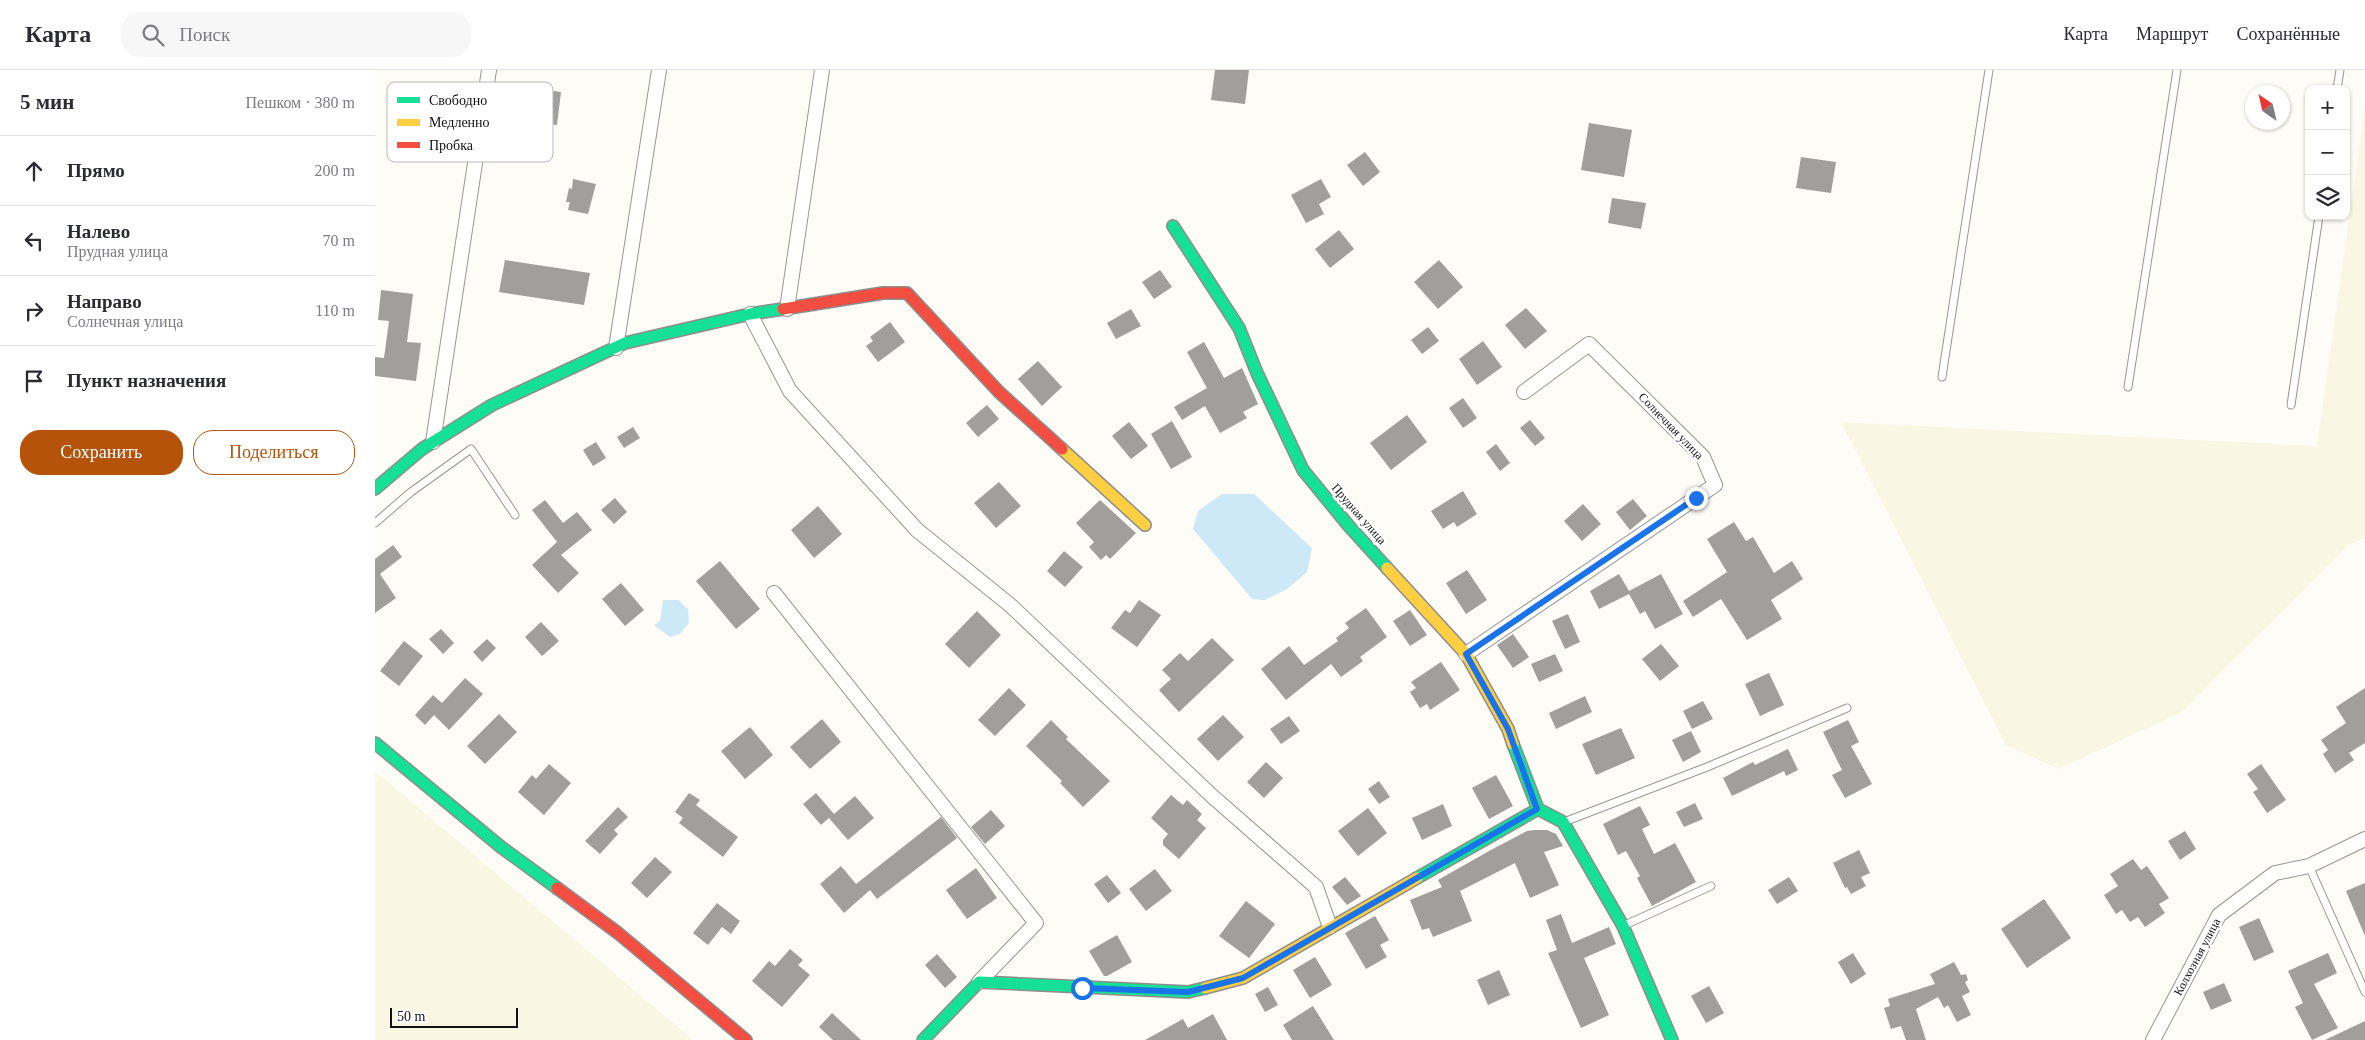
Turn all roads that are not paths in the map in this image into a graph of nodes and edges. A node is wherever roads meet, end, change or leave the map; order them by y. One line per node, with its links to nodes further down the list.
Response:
1 (659, 70): 12 (street)
2 (821, 70): 10 (street)
3 (1989, 70): 13 (lane)
4 (2177, 70): 14 (lane)
5 (2340, 70): 6 (lane)
6 (2338, 85)
7 (475, 162): 17 (street)
8 (2318, 220): 16 (lane)
9 (1173, 226): 23 (street, Прудная улица)
10 (787, 308): 11 (street); 21 (street)
11 (750, 314): 12 (street); 32 (street)
12 (616, 348): 17 (street)
13 (1942, 377)
14 (2128, 388)
15 (1524, 392): 23 (street, Солнечная улица)
16 (2291, 405)
17 (433, 442): 18 (street)
18 (375, 490)
19 (515, 515): 20 (lane)
20 (375, 523)
21 (1145, 524)
22 (774, 593): 33 (street)
23 (1466, 654): 26 (street, Прудная улица)
24 (1847, 708): 27 (lane)
25 (375, 743): 35 (street)
26 (1537, 809): 27 (street); 32 (street)
27 (1563, 822): 31 (street)
28 (2365, 839): 29 (street, Колхозная улица)
29 (2309, 866): 34 (lane); 38 (street, Колхозная улица)
30 (1711, 886): 31 (lane)
31 (1623, 926): 37 (street)
32 (1330, 927): 33 (street)
33 (979, 982): 36 (street)
34 (2365, 992)
35 (746, 1040)
36 (923, 1040)
37 (1672, 1040)
38 (2153, 1040)

